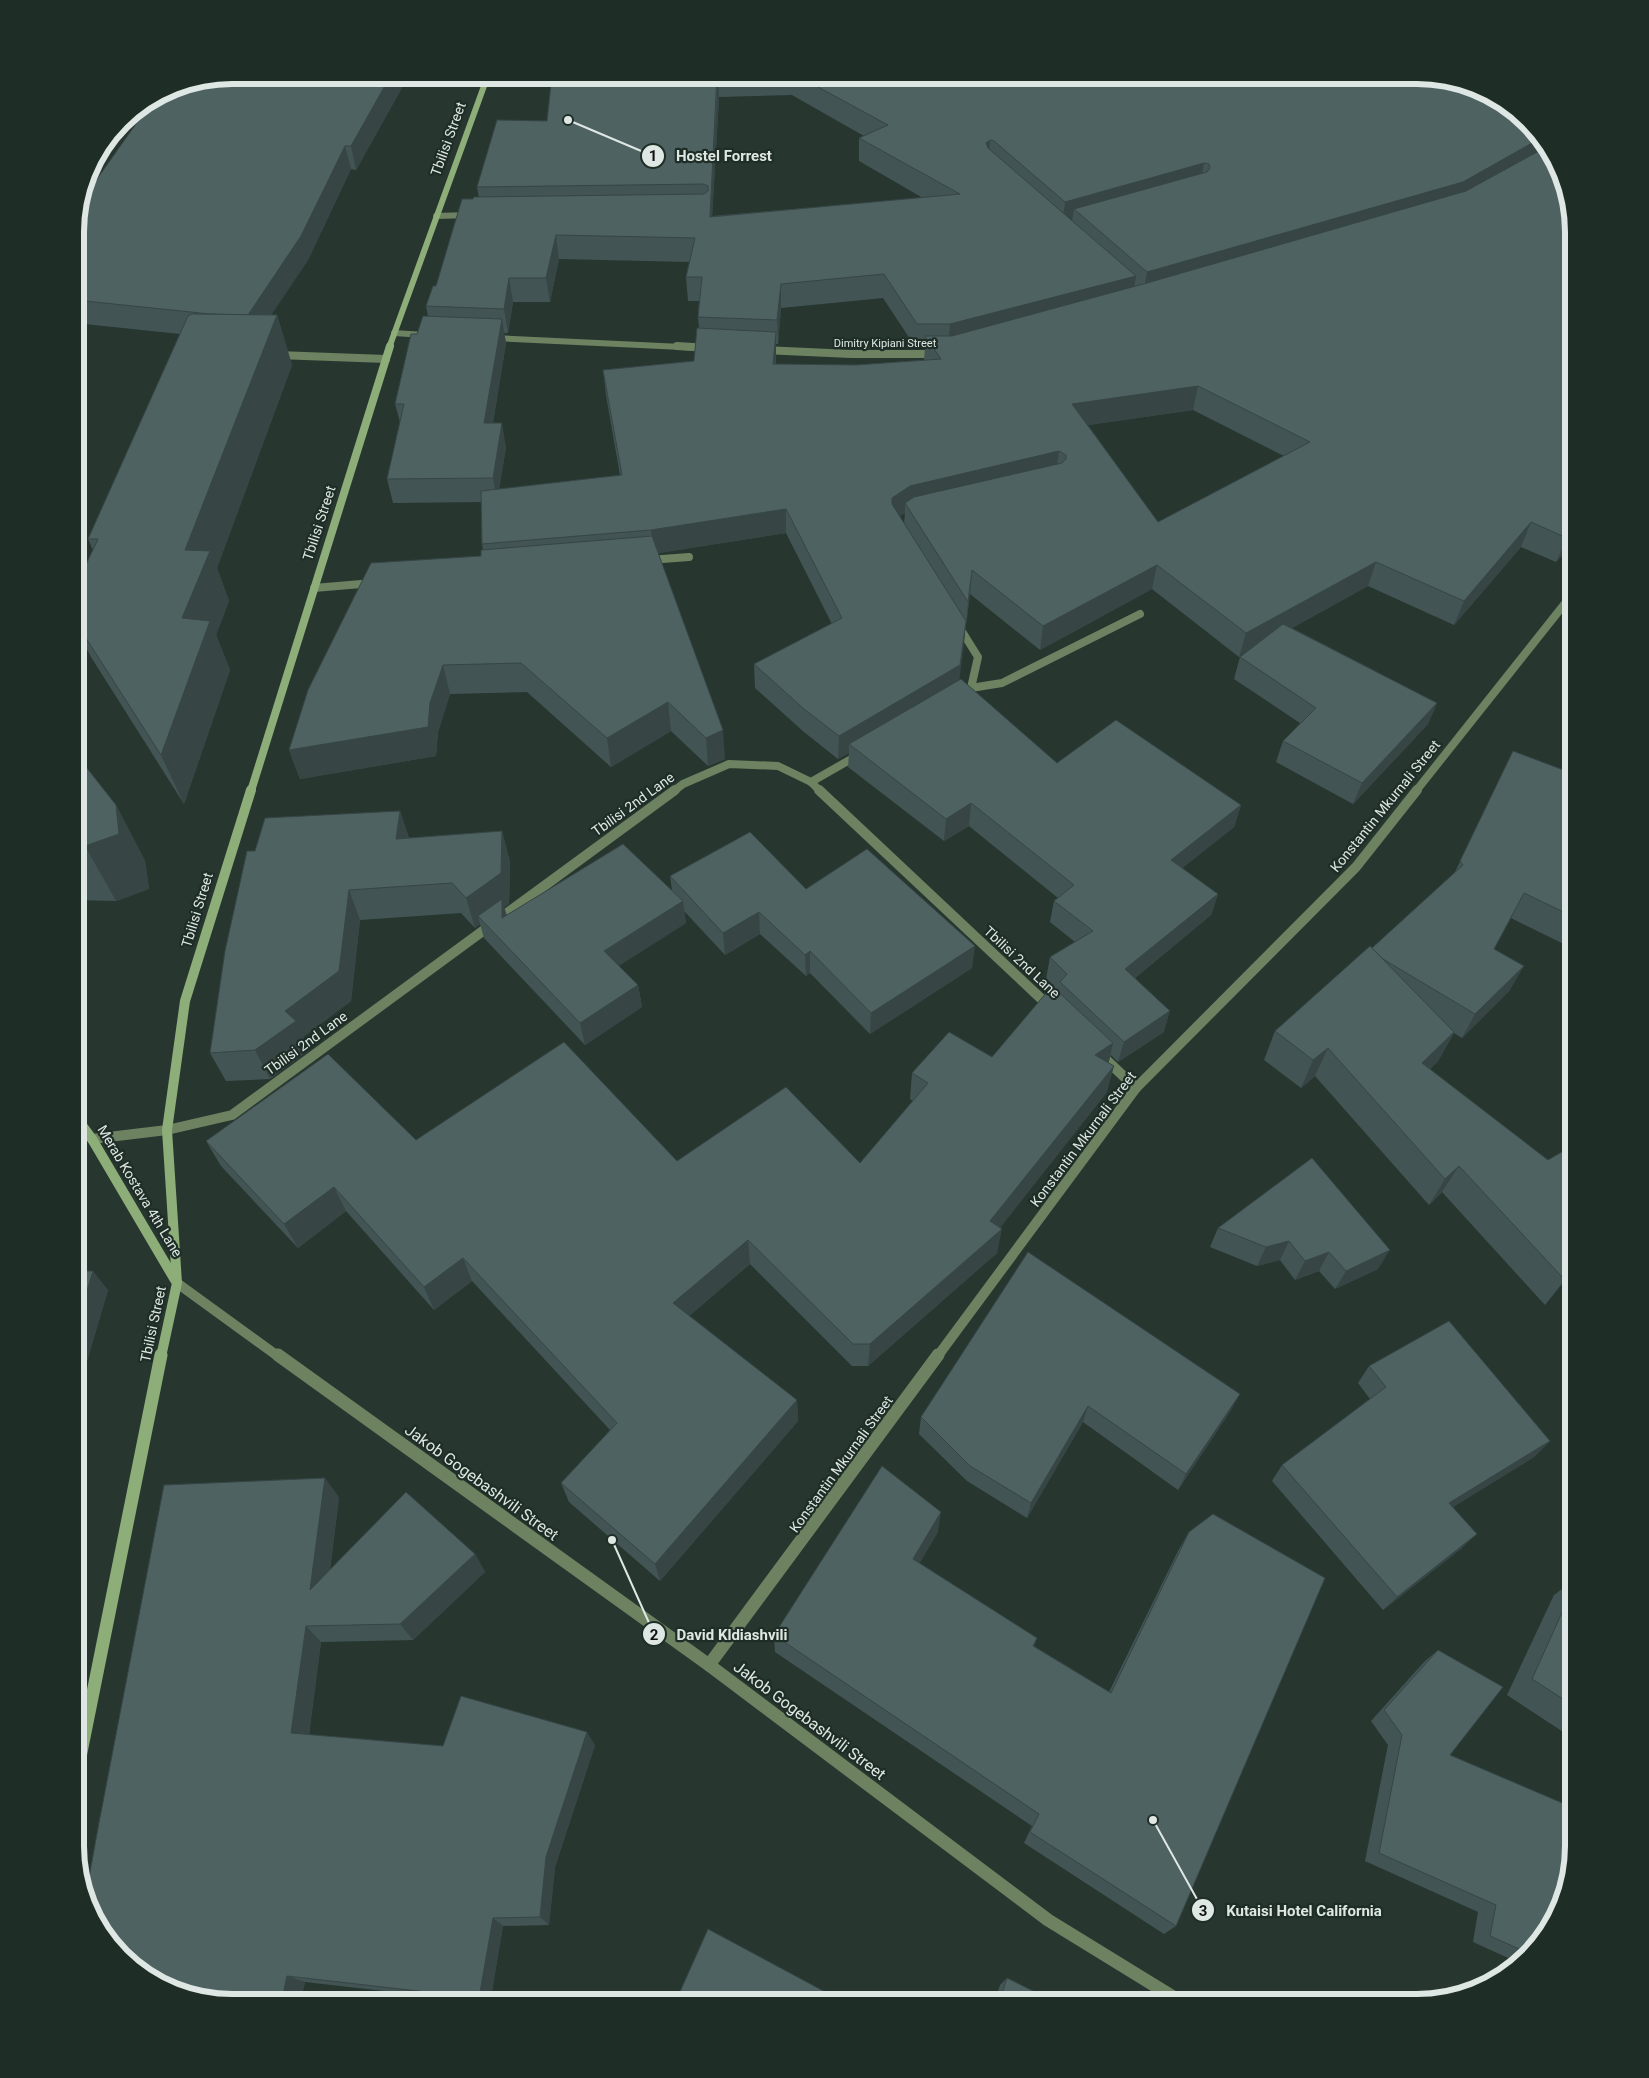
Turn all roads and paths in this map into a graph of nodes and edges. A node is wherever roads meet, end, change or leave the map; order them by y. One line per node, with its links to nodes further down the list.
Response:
1 (485, 84): 3 (street, Tbilisi Street)
2 (476, 215): 3 (street)
3 (436, 216): 4 (street, Tbilisi Street)
4 (394, 334): 5 (street); 11 (street, Tbilisi Street)
5 (433, 335)
6 (483, 338): 7 (street)
7 (722, 348)
8 (751, 350): 9 (street, Dimitry Kipiani Street)
9 (949, 354)
10 (268, 355): 11 (street)
11 (386, 359): 15 (street, Tbilisi Street)
12 (689, 557): 13 (street)
13 (640, 561)
14 (383, 582): 15 (street)
15 (314, 588): 27 (street, Tbilisi Street)
16 (1565, 603): 25 (street, Konstantin Mkurnali Street)
17 (1140, 614): 19 (street)
18 (952, 616): 19 (street)
19 (972, 688): 20 (street)
20 (955, 698)
21 (870, 747): 22 (street)
22 (811, 782): 23 (street, Tbilisi 2nd Lane); 27 (street, Tbilisi 2nd Lane)
23 (1057, 1013)
24 (1093, 1047): 25 (street)
25 (1136, 1088): 30 (street, Konstantin Mkurnali Street)
26 (84, 1128): 28 (street, Merab Kostava 4th Lane)
27 (167, 1130): 28 (street, Tbilisi 2nd Lane); 29 (street, Tbilisi Street)
28 (92, 1139): 29 (street, Merab Kostava 4th Lane)
29 (177, 1283): 30 (street, Jakob Gogebashvili Street); 31 (street, Tbilisi Street)
30 (710, 1665): 32 (street, Jakob Gogebashvili Street)
31 (84, 1737)
32 (1168, 1994)

